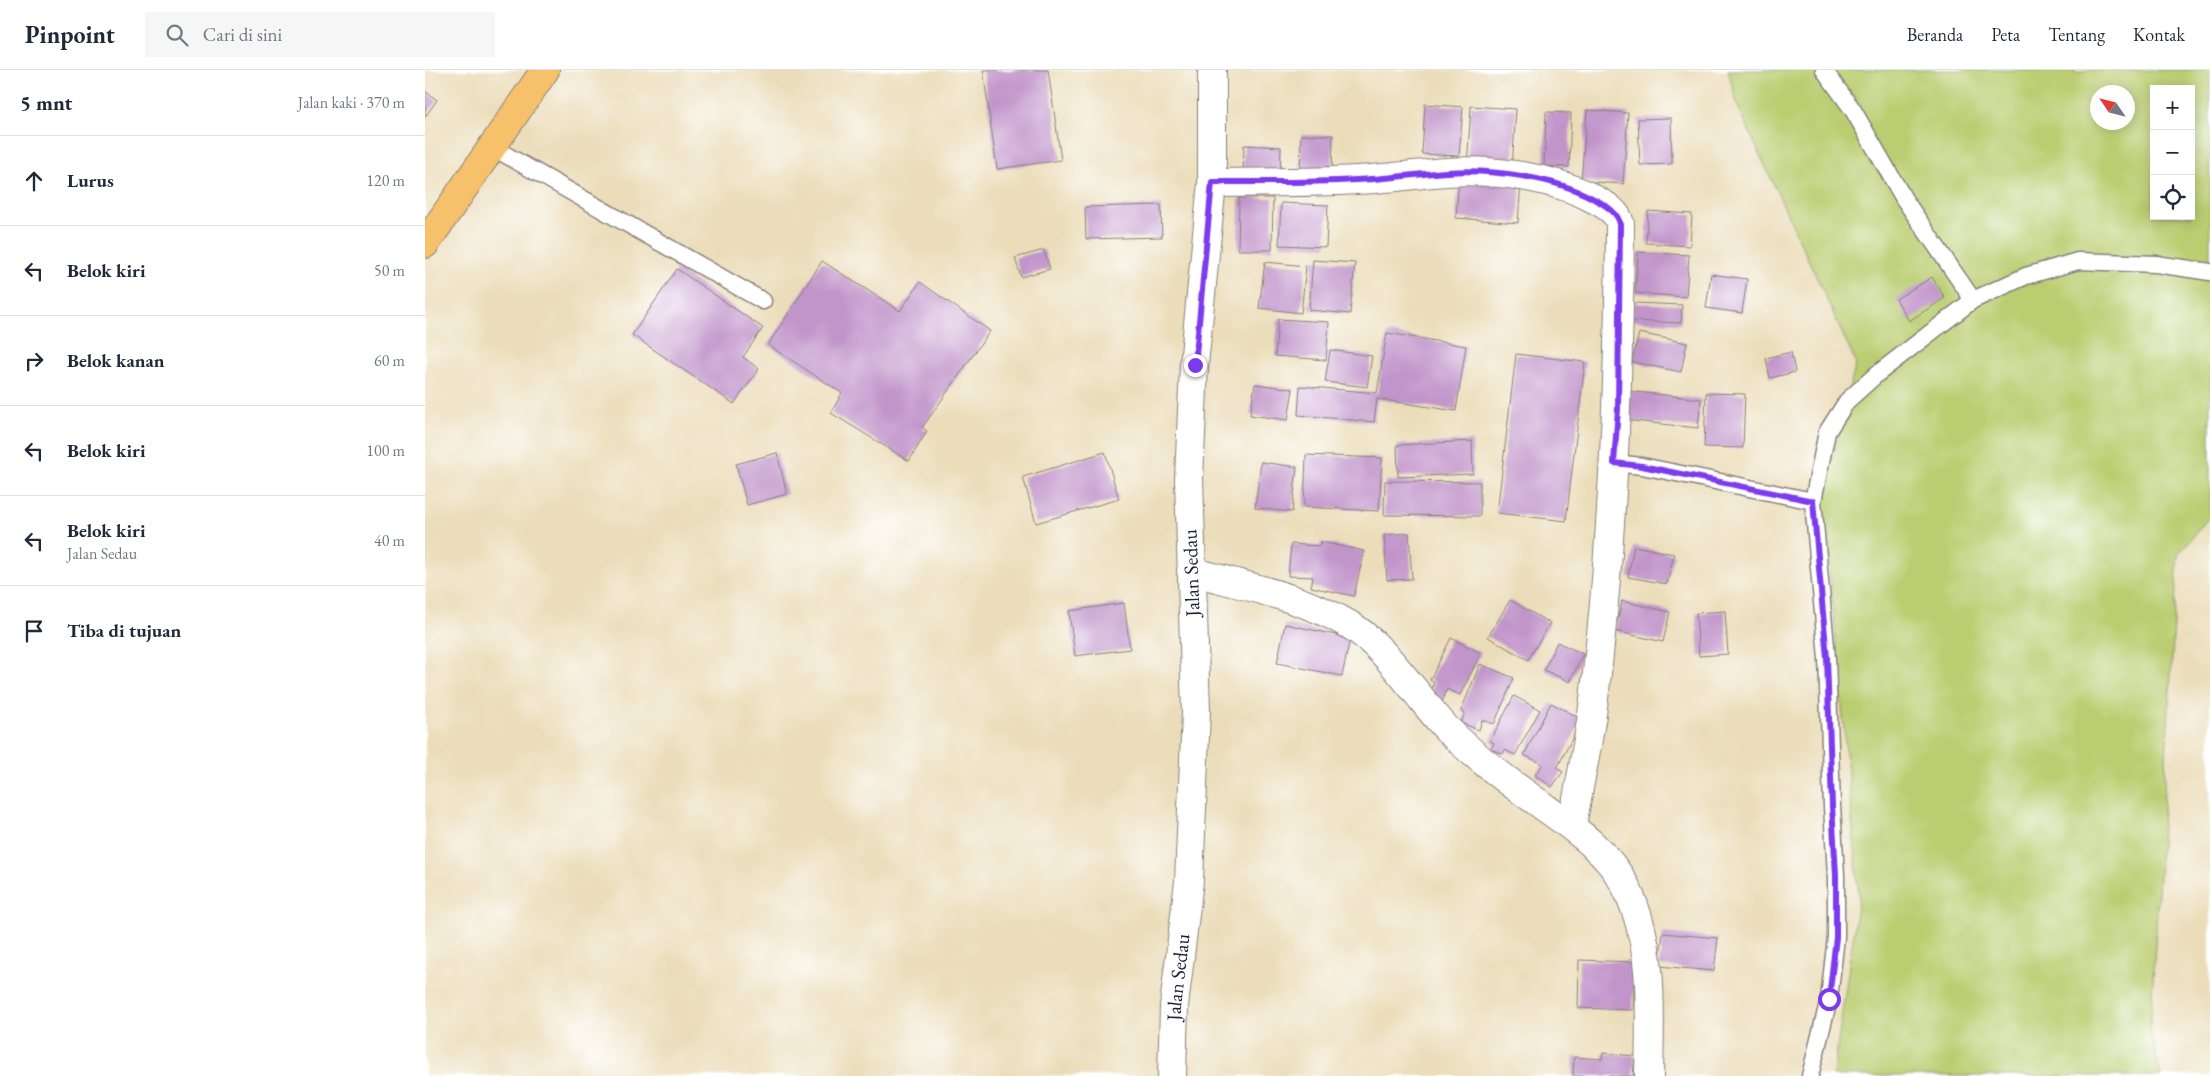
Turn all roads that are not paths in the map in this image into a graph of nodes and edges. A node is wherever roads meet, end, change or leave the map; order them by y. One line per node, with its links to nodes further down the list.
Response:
1 (545, 70): 4 (highway)
2 (1212, 70): 5 (street, Jalan Sedau)
3 (1824, 70): 8 (lane)
4 (492, 147): 6 (highway); 9 (lane)
5 (1212, 182): 10 (street); 12 (street, Jalan Sedau)
6 (425, 244)
7 (2210, 272): 8 (lane)
8 (1973, 300): 11 (lane)
9 (763, 301)
10 (1614, 463): 11 (lane); 13 (street)
11 (1813, 501): 16 (lane)
12 (1191, 571): 13 (street); 14 (street, Jalan Sedau)
13 (1572, 826): 15 (street)
14 (1172, 1076)
15 (1649, 1076)
16 (1810, 1076)

